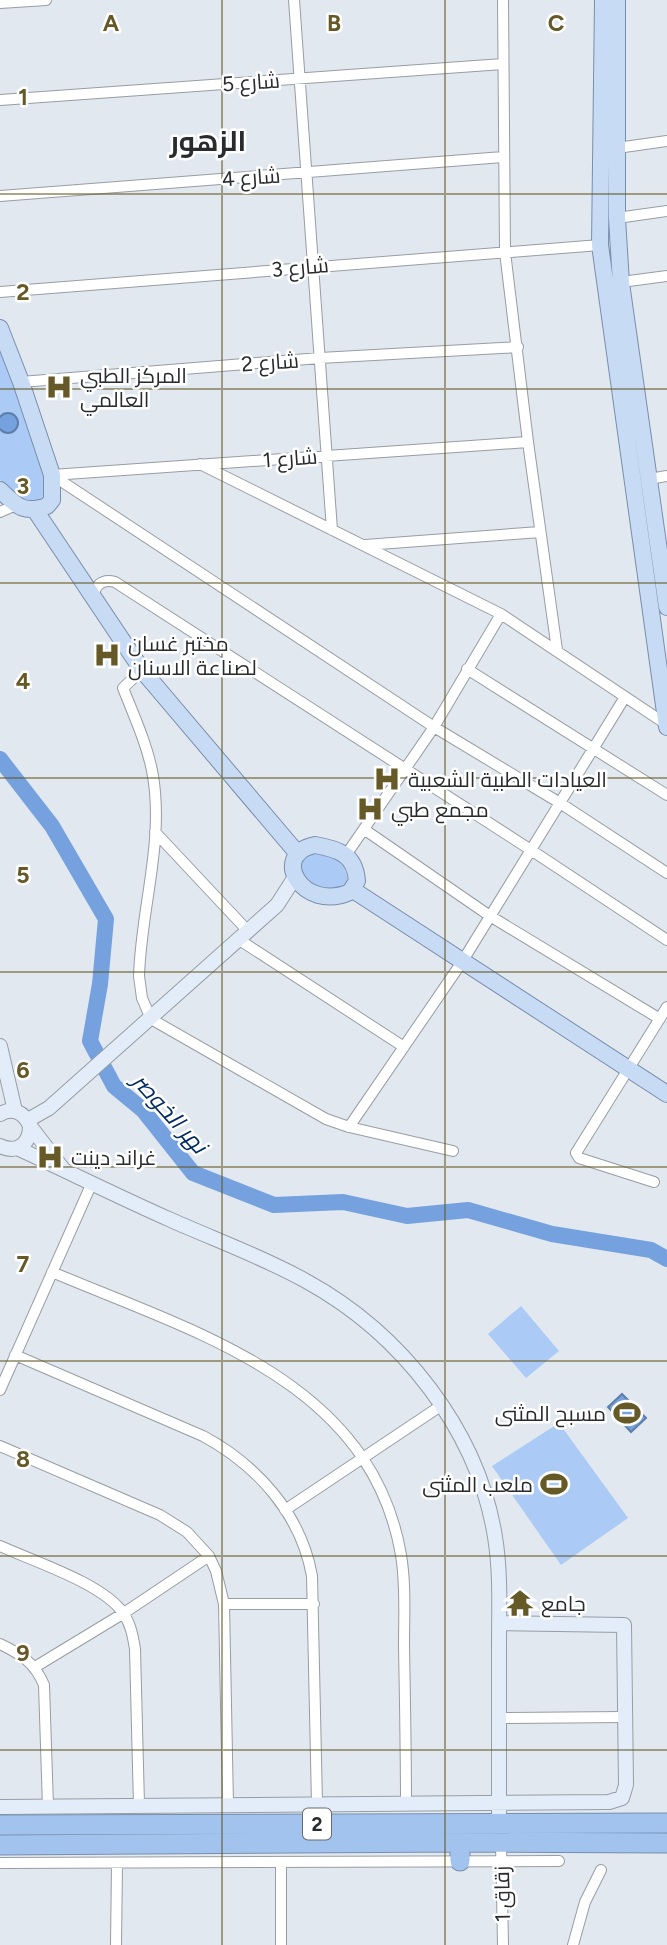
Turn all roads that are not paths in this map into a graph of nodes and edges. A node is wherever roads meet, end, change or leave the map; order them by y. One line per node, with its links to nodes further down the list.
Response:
1 (46, 0): 6 (street)
2 (294, 0): 8 (street)
3 (503, 0): 7 (street)
4 (603, 0): 17 (main road)
5 (617, 0): 11 (main road)
6 (0, 3)
7 (503, 64): 8 (street, شارع 5); 12 (street)
8 (300, 78): 9 (street, شارع 5); 13 (street)
9 (0, 100)
10 (667, 141): 11 (street)
11 (617, 148): 16 (main road)
12 (503, 157): 13 (street, شارع 4); 18 (street)
13 (306, 172): 14 (street, شارع 4); 19 (street)
14 (0, 196)
15 (667, 211): 16 (street)
16 (617, 218): 21 (main road)
17 (600, 245): 18 (street, شارع 3); 21 (main road)
18 (505, 252): 19 (street, شارع 3); 24 (street)
19 (313, 266): 22 (street, شارع 3); 25 (street)
20 (667, 276): 21 (street)
21 (614, 284): 32 (main road); 48 (main road)
22 (0, 292)
23 (0, 328): 26 (main road)
24 (518, 347): 25 (street, شارع 2); 27 (street)
25 (320, 358): 26 (street, شارع 2); 28 (street)
26 (21, 382): 30 (main road)
27 (528, 442): 28 (street, شارع 1); 38 (street)
28 (327, 456): 29 (street, شارع 1); 37 (street)
29 (200, 464): 30 (street, شارع 1); 37 (street)
30 (52, 475): 35 (main road); 49 (street)
31 (667, 477): 32 (street)
32 (649, 479): 40 (main road)
33 (0, 490): 34 (main road)
34 (16, 505): 35 (main road); 36 (street)
35 (35, 510): 41 (main road)
36 (0, 512)
37 (332, 530): 39 (street)
38 (540, 532): 39 (street); 44 (street)
39 (364, 545): 43 (street)
40 (662, 546): 42 (main road)
41 (94, 600): 46 (main road); 51 (street)
42 (667, 607)
43 (500, 614): 44 (street); 45 (street)
44 (557, 650): 47 (street)
45 (467, 669): 49 (street); 50 (street)
46 (142, 670): 55 (street); 57 (main road)
47 (625, 697): 48 (street); 50 (street)
48 (667, 725)
49 (434, 727): 51 (street); 53 (street)
50 (594, 748): 52 (street); 53 (street)
51 (407, 769): 54 (street); 56 (street)
52 (667, 795)
53 (560, 803): 56 (street); 59 (street)
54 (365, 830): 58 (street); 64 (street)
55 (155, 832): 65 (street); 70 (street)
56 (531, 849): 64 (street); 66 (street)
57 (298, 853): 58 (main road); 60 (main road)
58 (346, 855): 61 (main road)
59 (667, 873)
60 (295, 877): 62 (main road); 63 (street)
61 (353, 890): 62 (main road); 67 (main road)
62 (312, 894): 63 (street)
63 (277, 905): 65 (street)
64 (490, 916): 67 (street); 69 (street)
65 (242, 934): 70 (street); 72 (street)
66 (667, 940)
67 (462, 962): 72 (street); 73 (main road)
68 (667, 1007): 69 (street)
69 (660, 1019): 73 (street)
70 (148, 1022): 77 (street); 78 (street)
71 (0, 1046): 74 (street)
72 (404, 1047): 78 (street)
73 (628, 1068): 75 (main road); 82 (street)
74 (4, 1088): 76 (street)
75 (667, 1094)
76 (7, 1113): 77 (street)
77 (29, 1123): 79 (street); 81 (street)
78 (349, 1127): 80 (street)
79 (7, 1151): 81 (street)
80 (453, 1151)
81 (64, 1170): 83 (street)
82 (654, 1182)
83 (91, 1185): 84 (street); 87 (street)
84 (52, 1272): 85 (street); 89 (street)
85 (15, 1355): 86 (street); 90 (street)
86 (0, 1390)
87 (442, 1405): 89 (street); 96 (street)
88 (0, 1446): 92 (street)
89 (362, 1457): 90 (street); 104 (street)
90 (285, 1510): 94 (street)
91 (0, 1546): 95 (street)
92 (209, 1556): 93 (street); 95 (street)
93 (224, 1604): 94 (street); 103 (street)
94 (314, 1604): 101 (street)
95 (124, 1613): 98 (street); 102 (street)
96 (499, 1623): 99 (street); 100 (street)
97 (0, 1644): 98 (street)
98 (35, 1667): 106 (street)
99 (625, 1717): 100 (street); 109 (street)
100 (499, 1718): 109 (street)
101 (317, 1804): 103 (street); 104 (street)
102 (139, 1805): 103 (street); 106 (street)
103 (228, 1805)
104 (406, 1805): 109 (street)
105 (0, 1807): 106 (street)
106 (48, 1807)
107 (667, 1823): 110 (highway, 2)
108 (0, 1825): 109 (highway, 2)
109 (500, 1833): 110 (highway, 2); 113 (highway, 2); 114 (street); 121 (street, زقاق 1)
110 (633, 1833): 111 (highway, 2)
111 (667, 1843)
112 (0, 1845): 113 (highway, 2)
113 (460, 1851): 117 (street)
114 (559, 1861)
115 (0, 1863): 116 (street)
116 (117, 1863): 117 (street); 119 (street)
117 (281, 1863): 120 (street)
118 (601, 1870): 122 (street)
119 (116, 1945)
120 (281, 1945)
121 (503, 1945)
122 (573, 1945)

